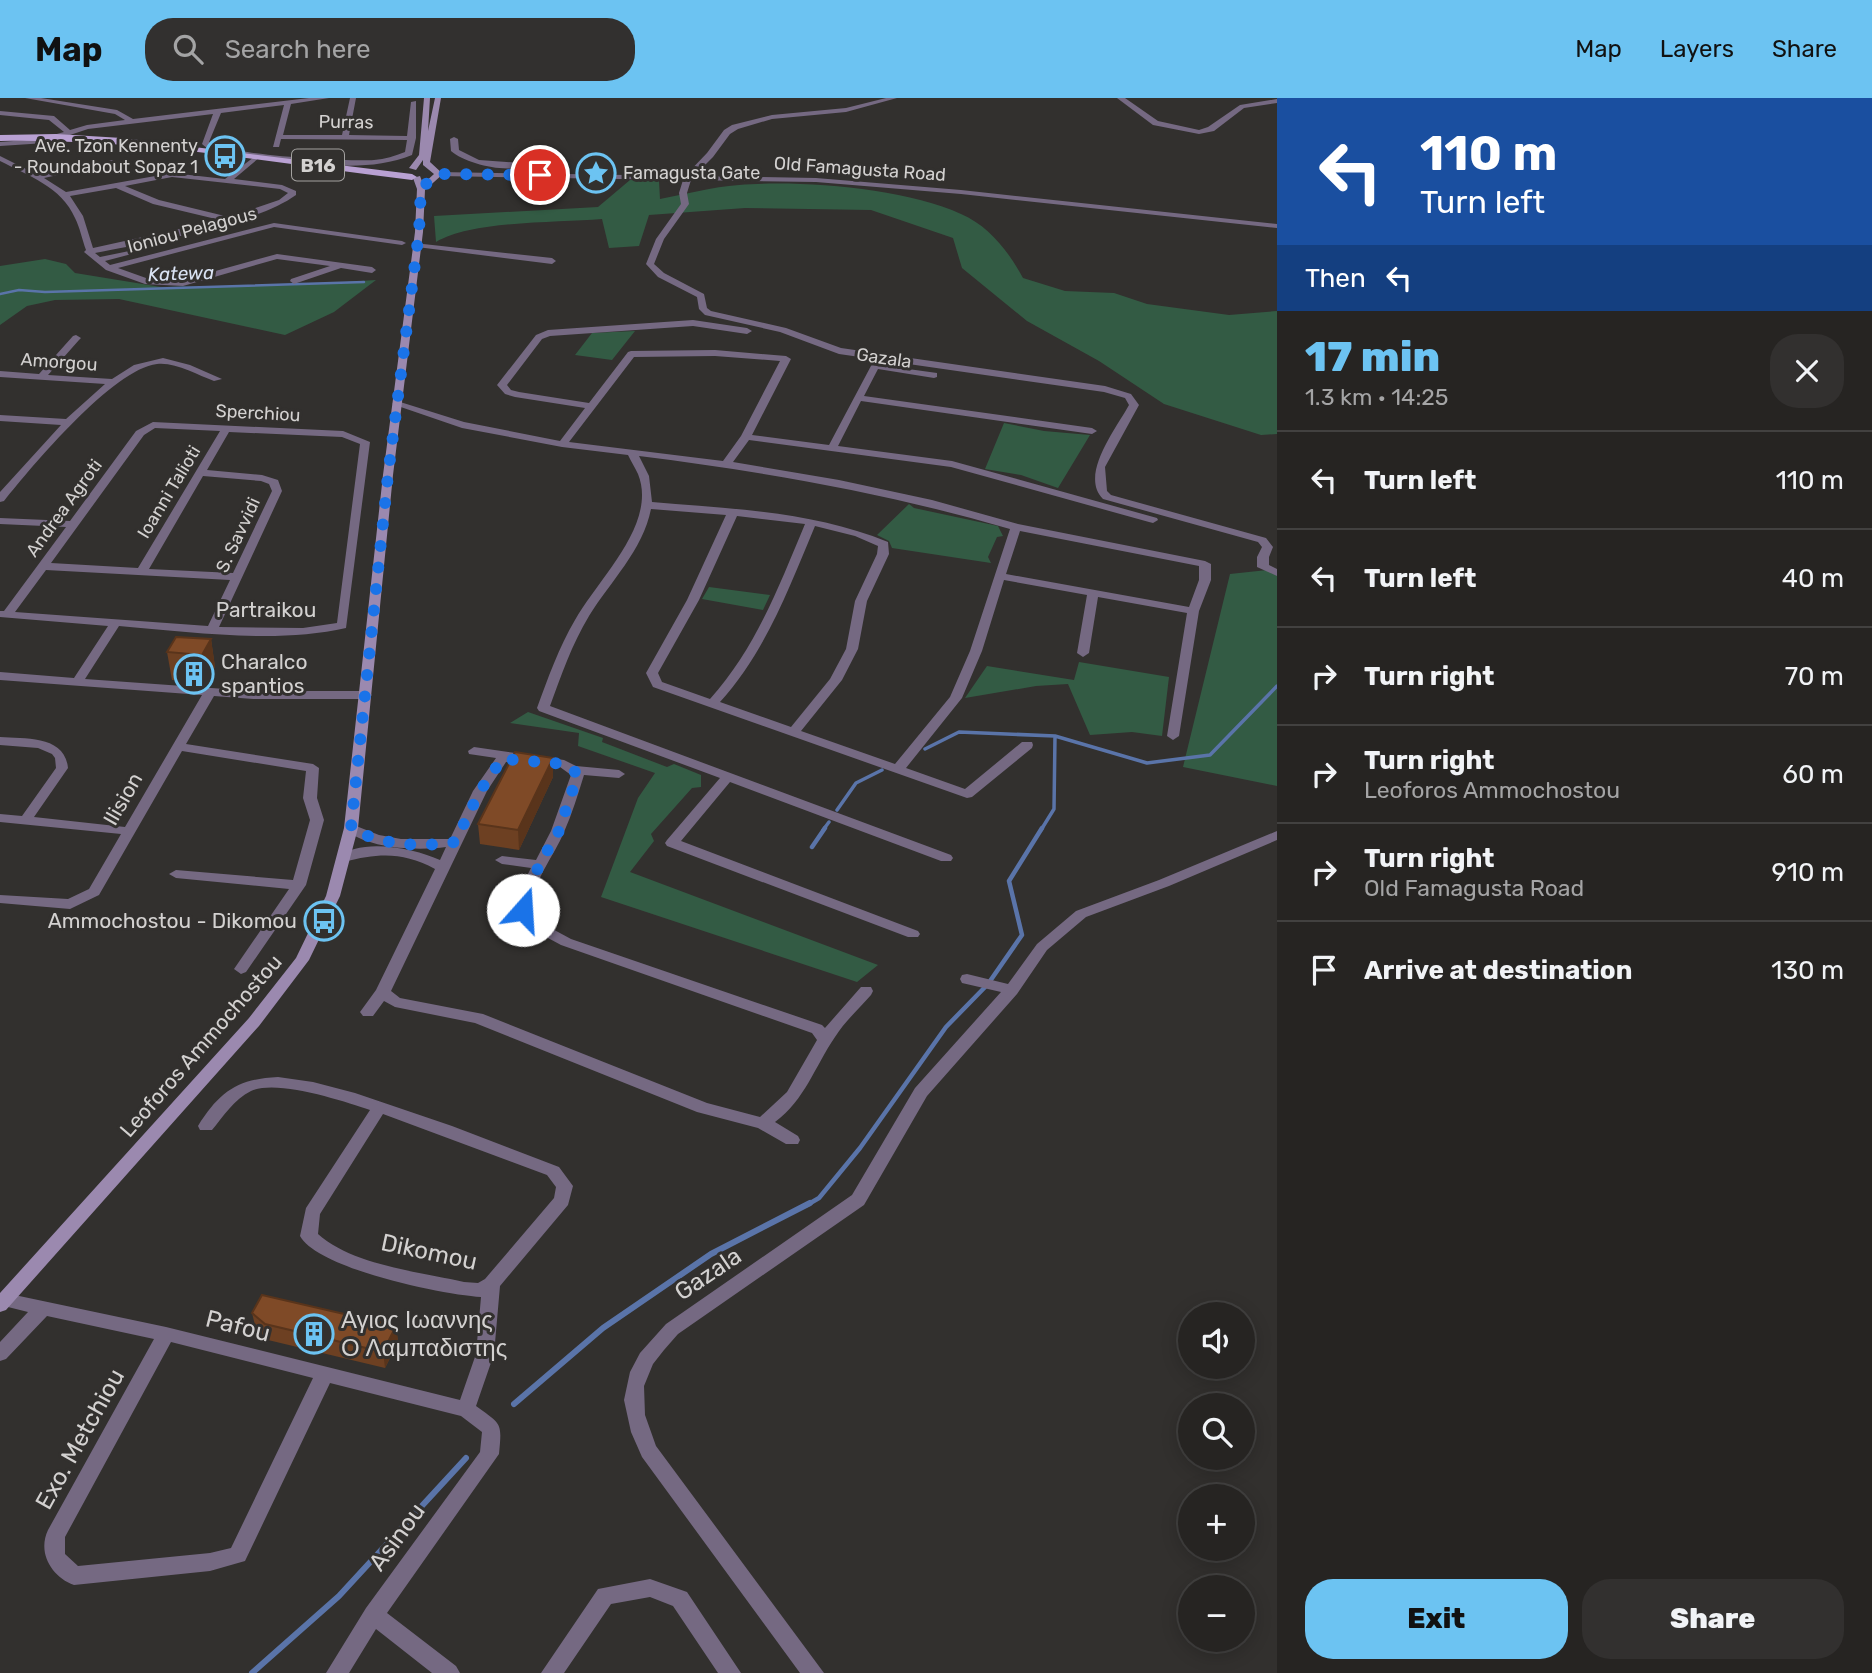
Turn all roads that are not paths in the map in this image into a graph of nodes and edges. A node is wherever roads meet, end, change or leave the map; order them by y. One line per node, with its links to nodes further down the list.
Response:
1 (326, 98): 11 (street)
2 (352, 98): 21 (street)
3 (427, 98): 30 (main road, Leoforos Ammochostou)
4 (438, 98): 29 (main road)
5 (894, 98): 33 (street)
6 (1120, 98): 9 (street)
7 (33, 99): 12 (street)
8 (414, 102): 22 (street)
9 (1277, 102)
10 (103, 103): 12 (street)
11 (288, 103): 13 (street); 18 (street)
12 (94, 109): 15 (street)
13 (218, 111): 15 (street); 25 (street)
14 (0, 113): 17 (street)
15 (131, 121): 16 (street)
16 (108, 124): 17 (street); 20 (street)
17 (63, 135): 19 (main road, B16); 20 (main road, B16); 24 (street)
18 (281, 137): 21 (street, Purras); 25 (street)
19 (0, 138)
20 (77, 138): 27 (main road, B16)
21 (345, 138): 22 (street, Purras)
22 (412, 138): 25 (street)
23 (454, 139): 31 (street)
24 (0, 144)
25 (271, 155)
26 (0, 158): 32 (street)
27 (257, 158): 30 (main road, B16); 34 (street)
28 (113, 162): 32 (street)
29 (436, 173): 30 (main road); 30 (main road); 31 (street, Old Famagusta Road)
30 (414, 176): 41 (main road, Leoforos Ammochostou)
31 (590, 176): 33 (street, Old Famagusta Road)
32 (38, 177): 36 (street)
33 (688, 177): 39 (street, Old Famagusta Road); 81 (street, Gazala)
34 (228, 180): 35 (street); 37 (street)
35 (119, 186): 36 (street); 37 (street)
36 (65, 195): 42 (street)
37 (228, 219): 42 (street)
38 (249, 221): 43 (street)
39 (1277, 226)
40 (402, 243): 46 (street, Ioniou Pelagous)
41 (417, 245): 44 (street); 57 (main road, Leoforos Ammochostou)
42 (89, 252): 43 (street)
43 (99, 260): 46 (street)
44 (552, 261)
45 (340, 265): 46 (street); 47 (street); 48 (street)
46 (110, 268)
47 (372, 270)
48 (294, 281)
49 (782, 337): 58 (street)
50 (76, 338): 52 (street)
51 (0, 374): 52 (street, Amorgou)
52 (41, 377): 54 (street, Amorgou)
53 (217, 379): 54 (street)
54 (116, 382): 60 (street)
55 (859, 398): 56 (street); 63 (street); 67 (street)
56 (1108, 398)
57 (397, 404): 66 (street); 93 (main road, Leoforos Ammochostou)
58 (591, 406): 64 (street); 66 (street)
59 (0, 418): 60 (street)
60 (67, 422): 71 (street)
61 (153, 425): 62 (street, Sperchiou); 77 (street, Andrea Agroti)
62 (226, 429): 65 (street, Sperchiou); 70 (street, Ioanni Talioti)
63 (1092, 431)
64 (746, 437): 67 (street); 69 (street)
65 (362, 439): 88 (street, Partraikou)
66 (562, 444): 68 (street)
67 (832, 448): 74 (street)
68 (632, 453): 69 (street); 72 (street)
69 (726, 464): 78 (street)
70 (201, 473): 80 (street, Ioanni Talioti); 83 (street, S. Savvidi)
71 (0, 499)
72 (645, 505): 73 (street); 105 (street)
73 (732, 514): 76 (street); 94 (street)
74 (1153, 520)
75 (0, 521): 77 (street)
76 (811, 523): 94 (street); 95 (street)
77 (72, 524): 79 (street, Andrea Agroti)
78 (1016, 527): 82 (street); 85 (street)
79 (43, 566): 80 (street); 86 (street, Andrea Agroti)
80 (141, 572): 83 (street)
81 (1277, 573)
82 (999, 576): 84 (street); 102 (street)
83 (238, 577): 88 (street, S. Savvidi)
84 (1093, 593): 85 (street); 89 (street)
85 (1193, 611): 96 (street)
86 (3, 615): 87 (street, Partraikou)
87 (115, 624): 88 (street, Partraikou); 91 (street)
88 (212, 630)
89 (1083, 653)
90 (0, 676): 91 (street)
91 (78, 682): 92 (street)
92 (210, 692): 93 (street); 99 (street, Ilision)
93 (366, 695): 108 (main road, Leoforos Ammochostou)
94 (713, 703): 95 (street)
95 (794, 732): 102 (street)
96 (1173, 736)
97 (0, 741): 107 (street)
98 (1027, 745): 102 (street)
99 (178, 747): 109 (street, Ilision); 118 (street)
100 (474, 751): 101 (street)
101 (513, 758): 103 (street); 111 (street)
102 (898, 769)
103 (573, 770): 104 (street); 115 (street)
104 (619, 774)
105 (728, 778): 113 (street); 120 (street)
106 (0, 818): 107 (street)
107 (26, 820): 109 (street)
108 (351, 828): 111 (street); 112 (main road, Leoforos Ammochostou)
109 (128, 831): 119 (street, Ilision)
110 (1277, 835): 123 (street, Gazala)
111 (455, 842): 116 (street)
112 (344, 858): 116 (street); 133 (main road, Leoforos Ammochostou)
113 (946, 858)
114 (502, 860): 115 (street)
115 (539, 865): 127 (street)
116 (442, 867): 125 (street)
117 (177, 874): 118 (street)
118 (299, 885): 121 (street)
119 (0, 899)
120 (913, 934)
121 (241, 969)
122 (967, 979): 123 (street)
123 (1012, 990): 145 (street, Gazala)
124 (866, 991): 127 (street)
125 (383, 992): 126 (street); 129 (street)
126 (368, 1012)
127 (825, 1040): 129 (street)
128 (379, 1108): 130 (street, Dikomou); 132 (street, Dikomou); 132 (street, Dikomou)
129 (763, 1123): 131 (street)
130 (206, 1126)
131 (792, 1140)
132 (491, 1284): 138 (street)
133 (2, 1303): 134 (street, Pafou)
134 (43, 1308): 135 (street, Pafou); 136 (street)
135 (166, 1334): 137 (street, Pafou); 137 (street, Exo. Metchiou)
136 (0, 1354)
137 (325, 1373): 138 (street, Pafou)
138 (466, 1409): 139 (street, Pafou)
139 (492, 1429): 140 (street, Asinou)
140 (373, 1615): 141 (street, Asinou); 142 (street)
141 (337, 1673)
142 (449, 1673)
143 (552, 1673): 144 (street)
144 (730, 1673)
145 (813, 1673)

